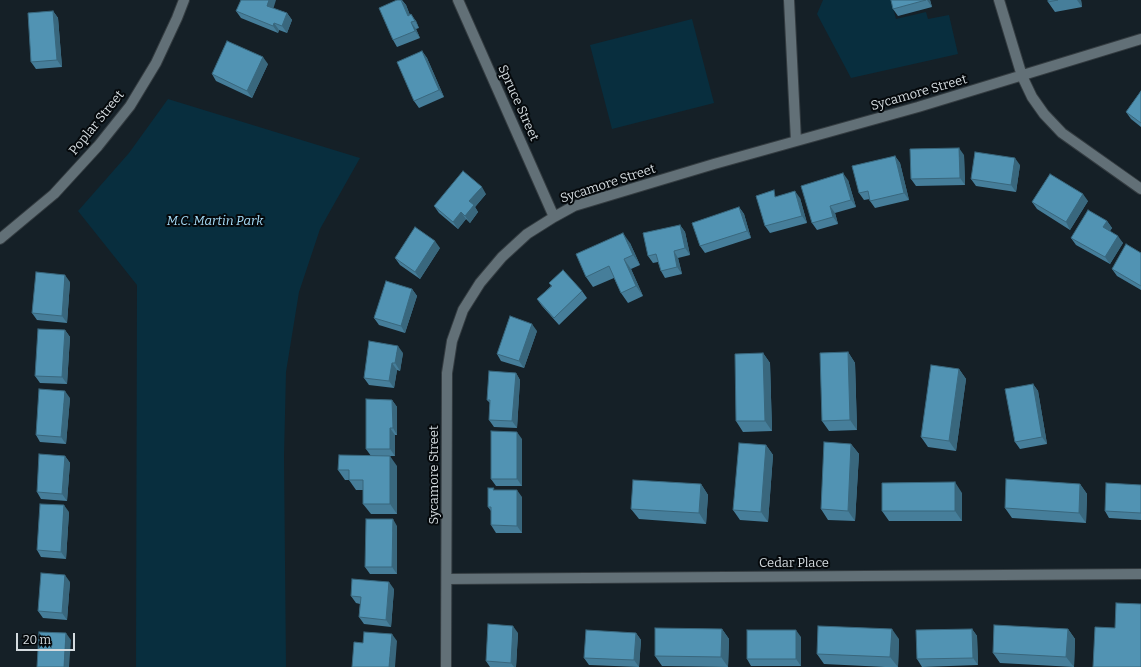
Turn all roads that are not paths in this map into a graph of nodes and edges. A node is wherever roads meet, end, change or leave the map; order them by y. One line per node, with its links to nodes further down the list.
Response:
1 (184, 0): 10 (street, Poplar Street)
2 (458, 0): 9 (street, Spruce Street)
3 (789, 0): 7 (street)
4 (999, 0): 6 (street)
5 (1141, 39): 6 (street, Sycamore Street)
6 (1022, 76): 7 (street, Sycamore Street); 8 (street)
7 (796, 142): 9 (street, Sycamore Street)
8 (1141, 189)
9 (554, 217): 12 (street, Sycamore Street)
10 (0, 239)
11 (1141, 574): 12 (street, Cedar Place)
12 (447, 579): 13 (street, Sycamore Street)
13 (446, 667)

